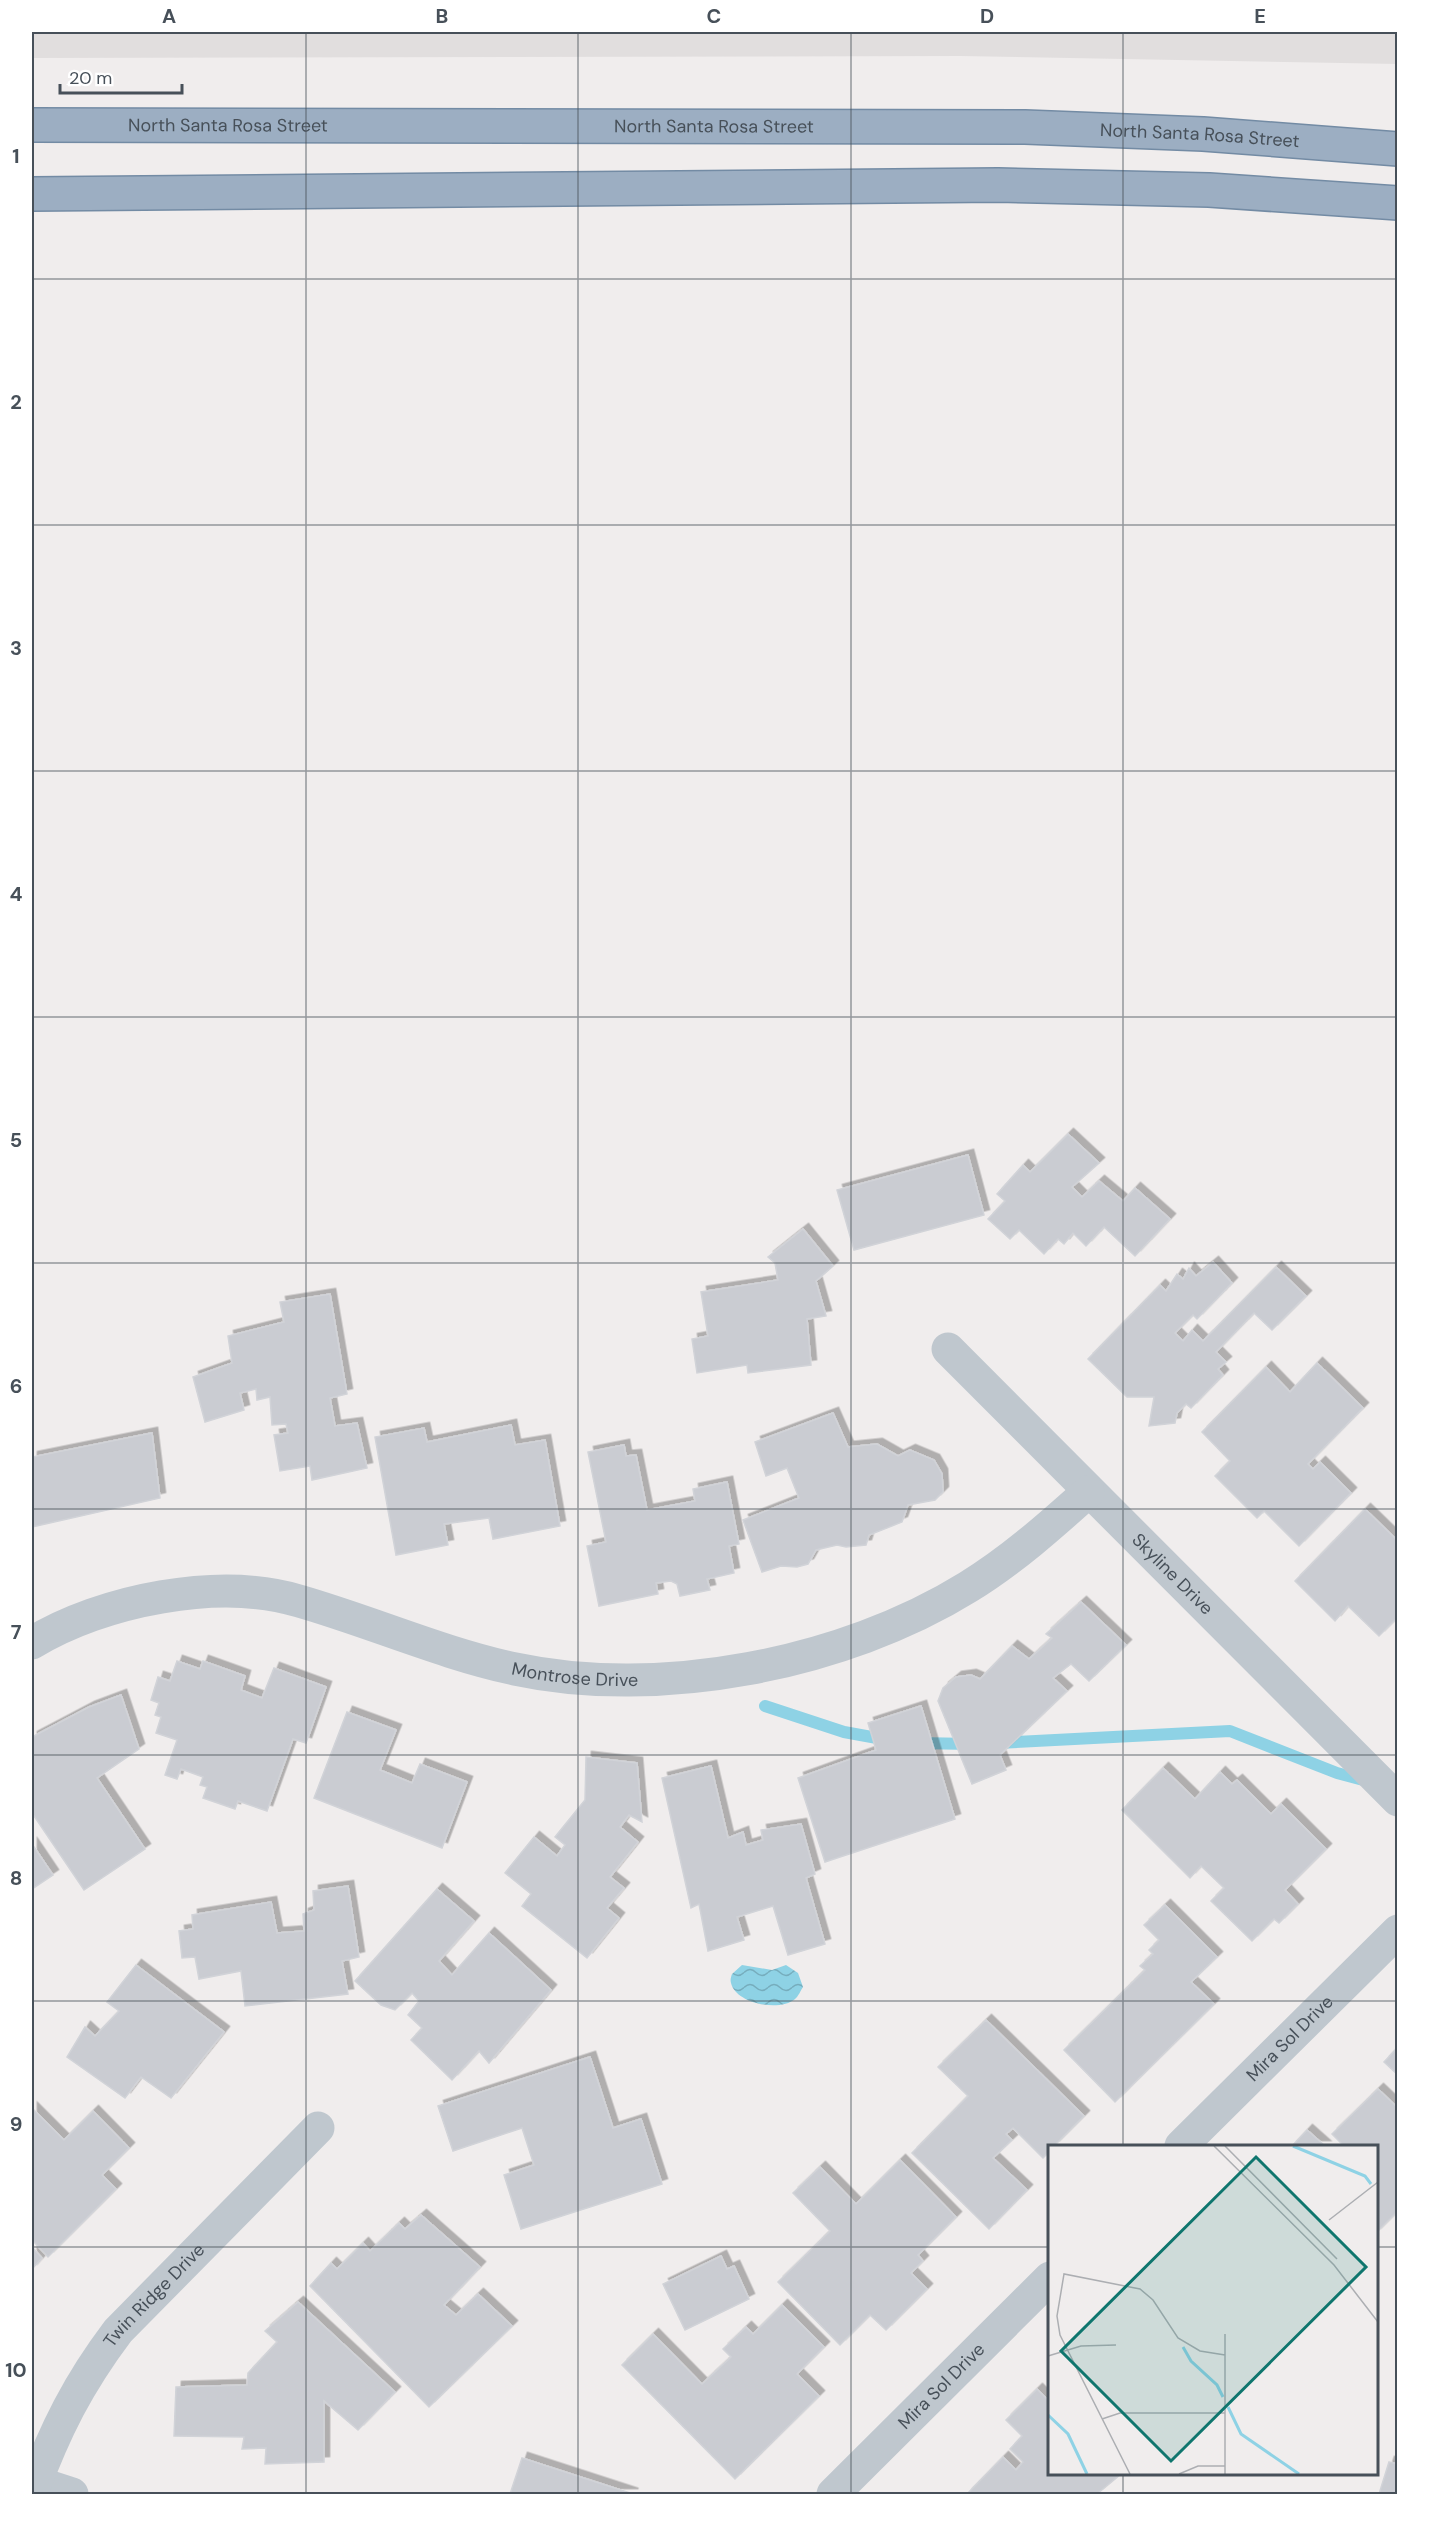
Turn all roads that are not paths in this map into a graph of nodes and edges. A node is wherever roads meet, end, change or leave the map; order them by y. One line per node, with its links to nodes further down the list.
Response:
1 (32, 125): 2 (highway, North Santa Rosa Street)
2 (1398, 149)
3 (32, 194): 4 (highway)
4 (1398, 203)
5 (948, 1349): 6 (street, Skyline Drive)
6 (1088, 1492): 7 (street, Montrose Drive); 8 (street, Skyline Drive)
7 (32, 1643)
8 (1398, 1800)
9 (1398, 1931): 11 (street, Mira Sol Drive)
10 (318, 2128): 13 (street, Twin Ridge Drive)
11 (1182, 2145)
12 (1048, 2280): 15 (street, Mira Sol Drive)
13 (33, 2486): 14 (street)
14 (72, 2494)
15 (833, 2494)

